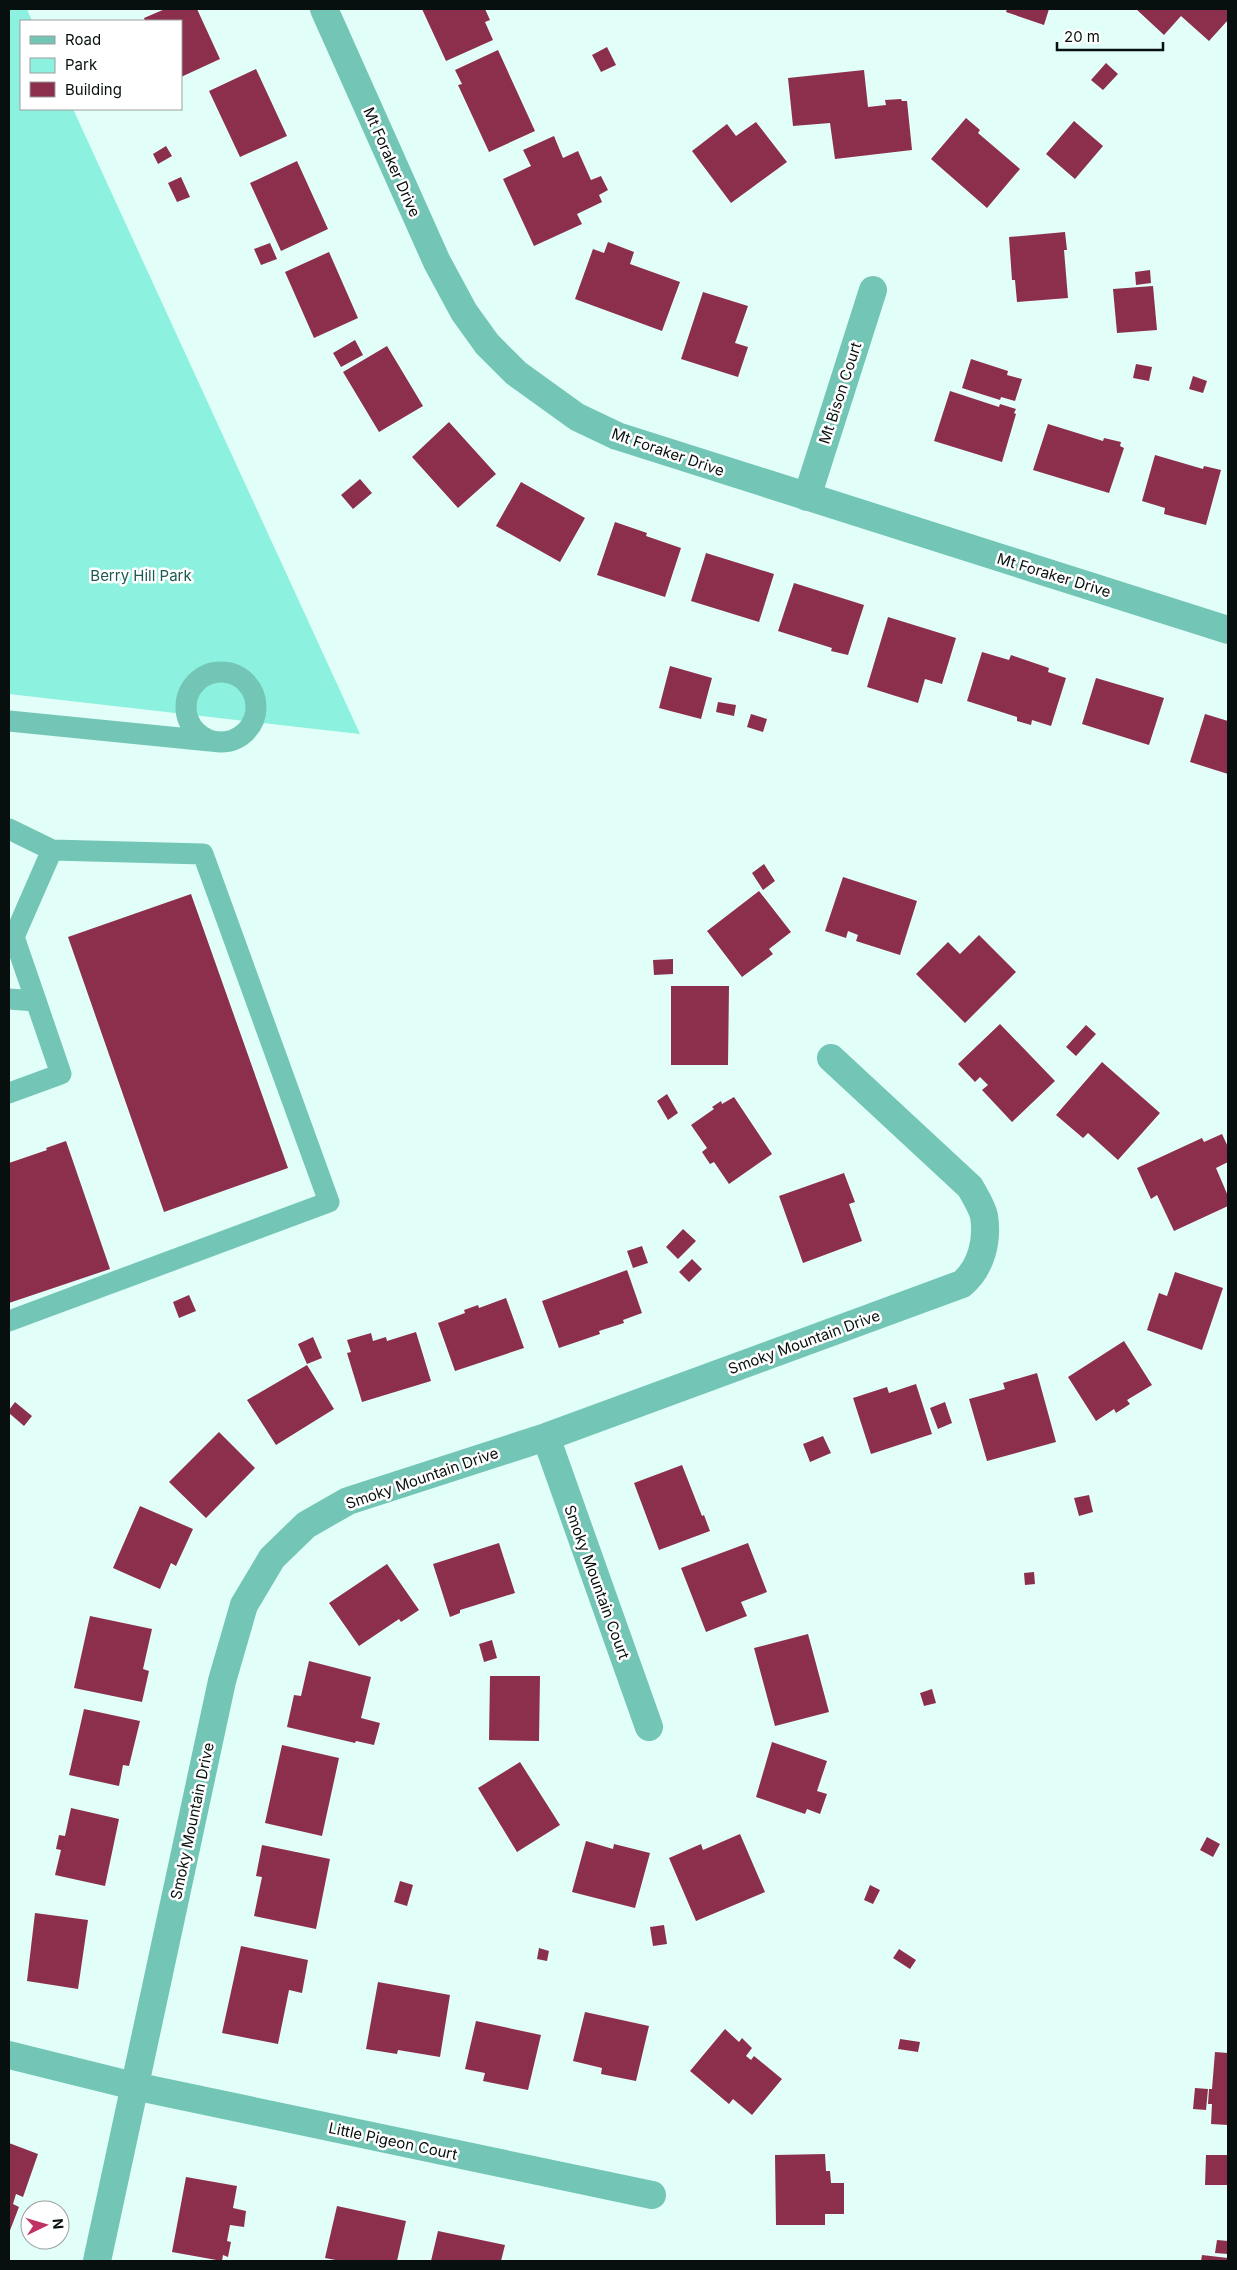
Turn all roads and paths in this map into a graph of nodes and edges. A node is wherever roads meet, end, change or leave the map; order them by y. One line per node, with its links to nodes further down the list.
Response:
1 (324, 9): 3 (street, Mt Foraker Drive)
2 (873, 290): 3 (street, Mt Bison Court)
3 (807, 497): 4 (street, Mt Foraker Drive)
4 (1228, 630)
5 (9, 721): 6 (lane)
6 (220, 742)
7 (9, 829): 8 (lane)
8 (52, 850): 10 (lane); 13 (lane)
9 (9, 999): 10 (lane)
10 (36, 1001): 12 (lane)
11 (831, 1058): 14 (street, Smoky Mountain Drive)
12 (9, 1093)
13 (9, 1321)
14 (546, 1437): 15 (street, Smoky Mountain Court); 17 (street, Smoky Mountain Drive)
15 (649, 1727)
16 (9, 2055): 17 (street, Little Pigeon Court)
17 (134, 2086): 18 (street, Little Pigeon Court); 19 (street, Smoky Mountain Drive)
18 (652, 2195)
19 (97, 2261)

